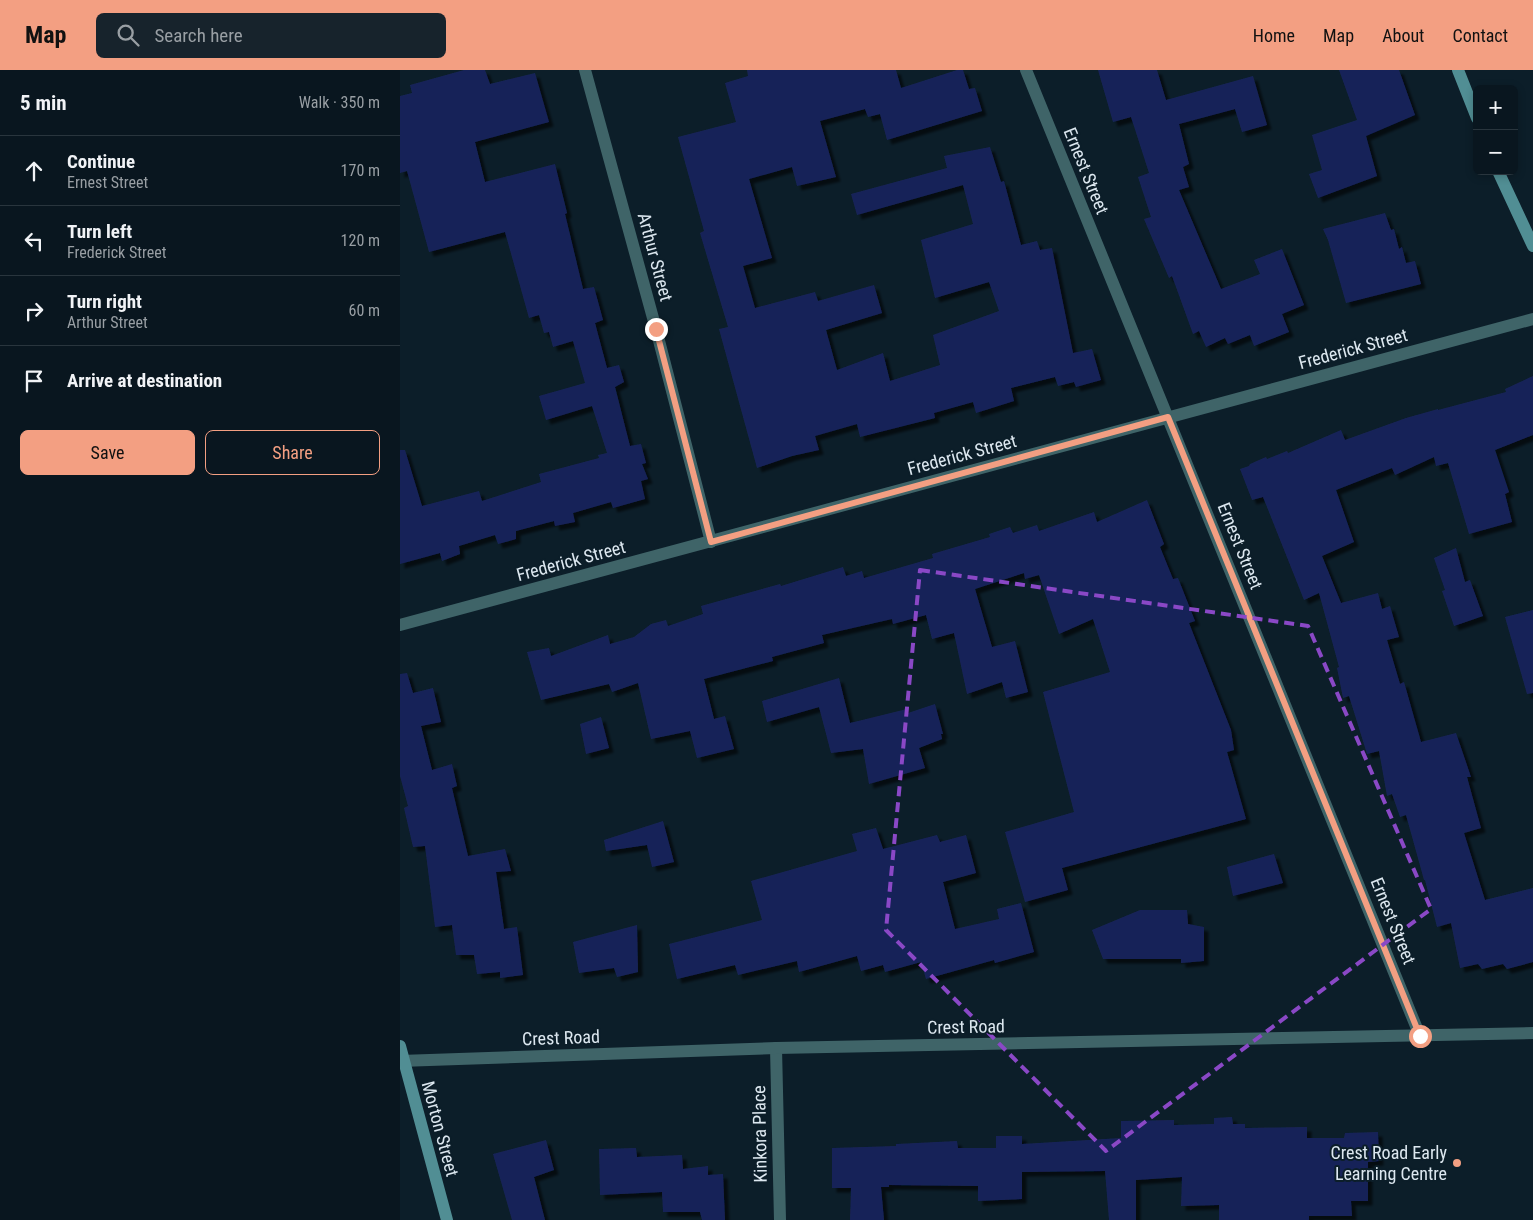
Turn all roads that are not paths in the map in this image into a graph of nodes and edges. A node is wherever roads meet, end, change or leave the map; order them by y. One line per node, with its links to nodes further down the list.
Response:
1 (585, 70): 9 (street, Arthur Street)
2 (1026, 70): 8 (street, Ernest Street)
3 (1458, 70): 4 (street)
4 (1473, 108)
5 (1500, 175): 6 (street)
6 (1533, 246)
7 (1533, 319): 8 (street, Frederick Street)
8 (1168, 417): 9 (street, Frederick Street); 12 (street, Ernest Street)
9 (711, 542): 10 (street, Frederick Street)
10 (400, 625)
11 (1533, 1033): 12 (street, Crest Road)
12 (1420, 1036): 14 (street, Crest Road)
13 (400, 1046): 15 (street, Morton Street)
14 (776, 1048): 15 (street, Crest Road); 17 (street, Kinkora Place)
15 (402, 1061): 16 (street, Morton Street)
16 (446, 1220)
17 (780, 1220)

